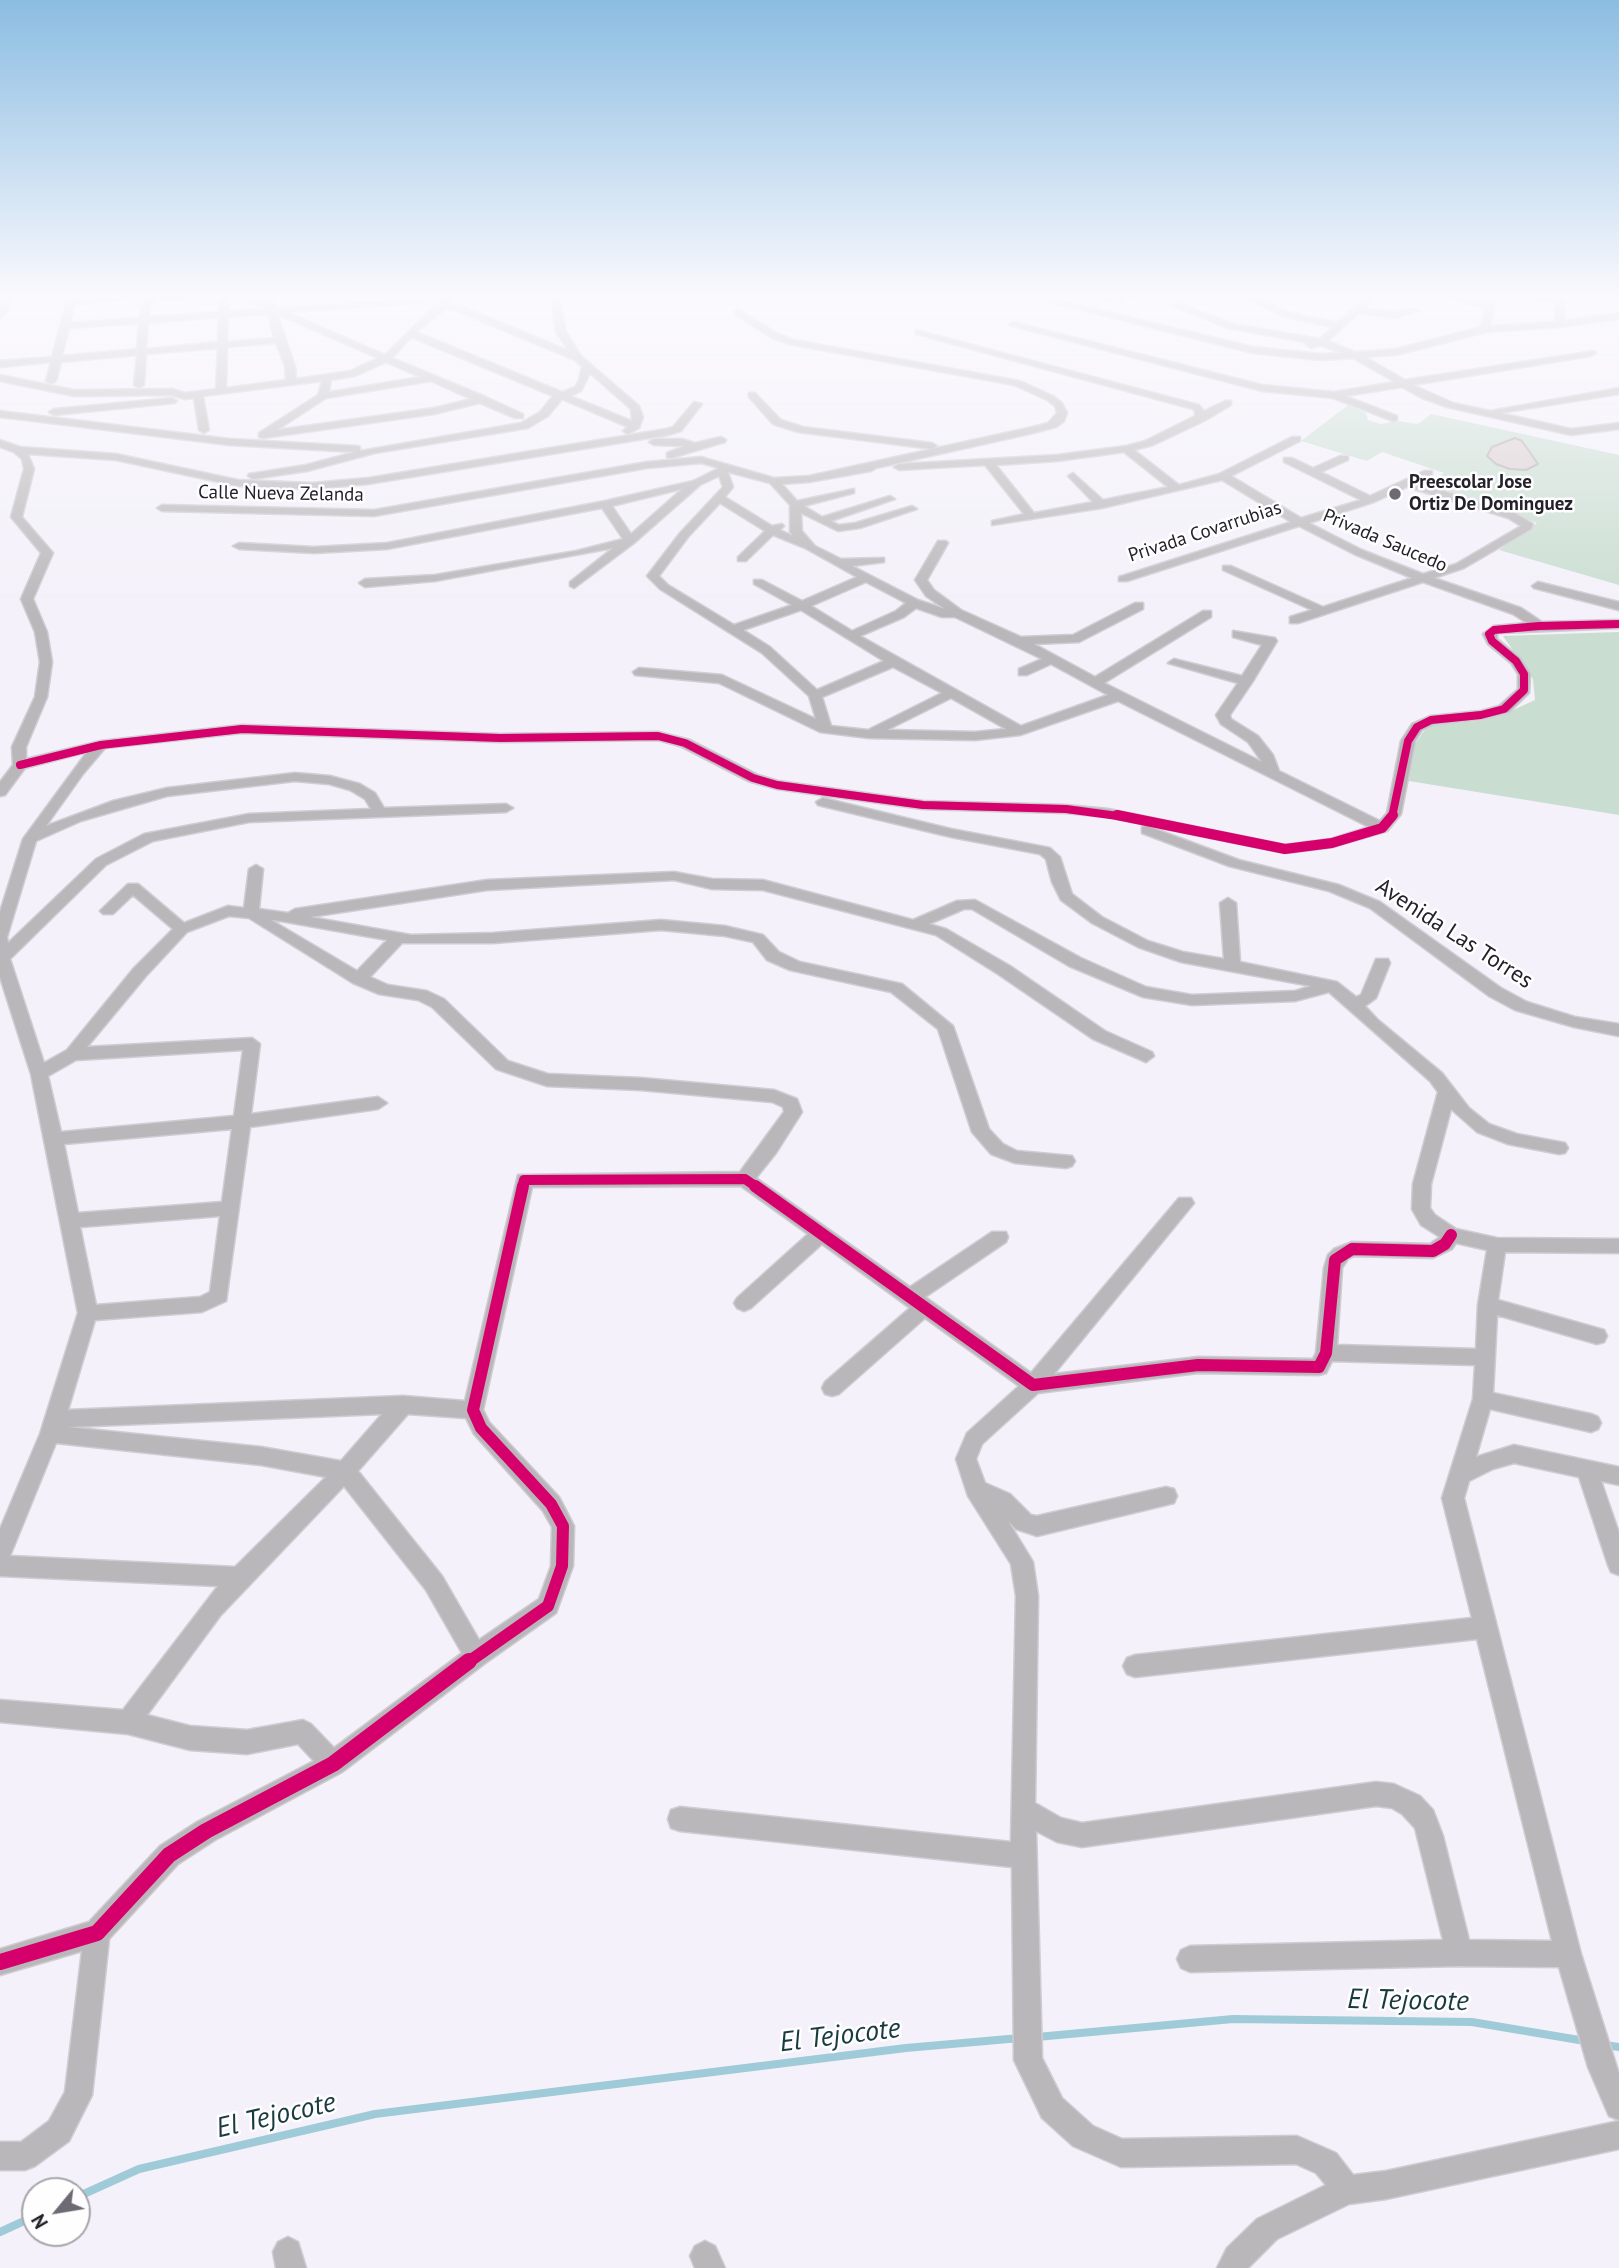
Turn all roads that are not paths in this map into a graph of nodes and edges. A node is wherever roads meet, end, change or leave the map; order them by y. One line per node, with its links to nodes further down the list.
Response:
1 (163, 403): 18 (street)
2 (199, 403): 24 (street)
3 (312, 403): 25 (street)
4 (467, 403): 25 (street)
5 (491, 403): 19 (street)
6 (552, 403): 36 (street)
7 (584, 403): 22 (street)
8 (630, 403): 22 (street)
9 (759, 403): 33 (street)
10 (1053, 403): 33 (street)
11 (1182, 403): 21 (street)
12 (1228, 403): 21 (street)
13 (1354, 403): 20 (street)
14 (1444, 403): 17 (street)
15 (1547, 403): 17 (street)
16 (696, 404): 27 (street)
17 (1485, 413): 23 (street)
18 (1, 414): 29 (street)
19 (519, 416)
20 (1393, 418)
21 (1200, 419): 34 (street)
22 (635, 426): 27 (street)
23 (1619, 426)
24 (204, 430)
25 (262, 435): 29 (street)
26 (1296, 439): 46 (street)
27 (608, 440): 31 (street)
28 (721, 440): 32 (street)
29 (230, 442): 36 (street)
30 (1, 444): 35 (street)
31 (593, 444): 32 (street); 44 (street)
32 (694, 446): 40 (street)
33 (953, 448): 41 (street)
34 (1126, 449): 39 (street); 51 (street)
35 (18, 450): 44 (street); 110 (street)
36 (374, 450): 44 (street)
37 (1343, 458): 43 (street)
38 (1288, 460): 43 (street)
39 (989, 463): 41 (street); 61 (street)
40 (647, 465): 42 (street); 59 (street, Calle Nueva Zelanda)
41 (862, 468): 48 (street)
42 (727, 470): 48 (street); 49 (street); 53 (street)
43 (1313, 472): 55 (street)
44 (201, 473)
45 (1427, 473): 50 (street, Privada Covarrubias)
46 (1223, 476): 51 (street); 64 (street, Privada Saucedo)
47 (1073, 477): 58 (street)
48 (775, 481): 57 (street)
49 (696, 483): 56 (street); 67 (street)
50 (1407, 483): 55 (street, Privada Covarrubias); 76 (street)
51 (1177, 489): 58 (street)
52 (850, 491): 57 (street)
53 (718, 497): 66 (street); 92 (street)
54 (890, 499): 63 (street)
55 (1370, 500): 64 (street, Privada Covarrubias)
56 (605, 504): 67 (street); 69 (street)
57 (794, 505): 62 (street); 63 (street)
58 (1102, 505): 61 (street)
59 (162, 508)
60 (912, 509): 63 (street)
61 (1030, 516): 65 (street)
62 (794, 518): 66 (street); 70 (street)
63 (821, 521)
64 (1299, 522): 76 (street, Privada Saucedo); 77 (street, Privada Covarrubias)
65 (996, 523)
66 (771, 530): 70 (street); 71 (street)
67 (630, 541): 79 (street); 80 (street)
68 (942, 543): 87 (street)
69 (239, 546)
70 (811, 548): 73 (street)
71 (742, 559)
72 (880, 560): 73 (street)
73 (840, 563): 75 (street)
74 (1227, 568): 86 (street)
75 (867, 577): 82 (street); 83 (street)
76 (1420, 577): 86 (street); 91 (street, Privada Saucedo)
77 (1123, 579)
78 (758, 582): 83 (street)
79 (365, 583)
80 (574, 584)
81 (1538, 586): 85 (street)
82 (914, 603): 87 (street); 94 (street)
83 (802, 606): 92 (street); 94 (street)
84 (1139, 606): 95 (street)
85 (1619, 606)
86 (1323, 611): 89 (street)
87 (957, 613): 95 (street)
88 (1207, 614): 102 (street)
89 (1294, 620)
90 (1619, 624): 91 (street)
91 (1539, 625): 117 (street)
92 (735, 629): 104 (street)
93 (1237, 634): 101 (street)
94 (853, 635): 97 (street)
95 (1019, 640): 96 (street)
96 (1052, 659): 100 (street); 102 (street)
97 (894, 662): 103 (street); 104 (street)
98 (1174, 663): 101 (street)
99 (639, 671): 106 (street)
100 (1023, 672)
101 (1247, 681): 111 (street)
102 (1096, 682): 105 (street)
103 (950, 694): 107 (street); 108 (street)
104 (815, 695): 106 (street)
105 (1119, 696): 107 (street); 111 (street)
106 (825, 729): 108 (street)
107 (1020, 731): 108 (street)
108 (870, 734)
109 (101, 744): 110 (street); 112 (street); 118 (street)
110 (20, 765): 113 (street)
111 (1273, 774): 117 (street)
112 (777, 785): 116 (street); 130 (street)
113 (0, 792)
114 (506, 808): 115 (street)
115 (380, 813): 118 (street); 128 (street)
116 (1108, 813): 117 (street); 134 (street, Avenida Las Torres)
117 (1382, 828)
118 (30, 839): 126 (street)
119 (256, 869): 122 (street)
120 (1228, 903): 130 (street)
121 (108, 911): 125 (street)
122 (251, 912): 123 (street); 125 (street); 131 (street)
123 (281, 916): 124 (street); 127 (street)
124 (912, 926): 132 (street); 136 (street)
125 (182, 929): 135 (street)
126 (0, 937): 128 (street)
127 (398, 938): 131 (street); 143 (street)
128 (2, 958): 137 (street)
129 (1382, 963): 133 (street)
130 (1232, 966): 132 (street)
131 (359, 979): 144 (street)
132 (1331, 986): 133 (street)
133 (1355, 1004): 138 (street)
134 (1619, 1030)
135 (73, 1054): 137 (street); 140 (street)
136 (1146, 1056)
137 (39, 1074): 141 (street)
138 (1447, 1091): 142 (street); 149 (street)
139 (378, 1103): 140 (street)
140 (240, 1122): 141 (street); 146 (street)
141 (54, 1139): 147 (street)
142 (1559, 1148)
143 (1066, 1161)
144 (745, 1179): 148 (street); 164 (street)
145 (1185, 1203): 160 (street)
146 (229, 1208): 147 (street); 156 (street)
147 (71, 1221): 156 (street)
148 (821, 1233): 153 (street); 154 (street)
149 (1451, 1235): 151 (street); 158 (street)
150 (999, 1237): 153 (street)
151 (1497, 1245): 152 (street); 155 (street)
152 (1619, 1246)
153 (916, 1302): 160 (street); 161 (street)
154 (744, 1303)
155 (1488, 1305): 157 (street); 159 (street)
156 (88, 1313): 166 (street)
157 (1597, 1336)
158 (1325, 1353): 159 (street); 160 (street)
159 (1484, 1357): 162 (street)
160 (1033, 1385): 171 (street)
161 (832, 1388)
162 (1483, 1399): 165 (street); 169 (street)
163 (403, 1405): 164 (street); 166 (street); 168 (street)
164 (473, 1410): 178 (street)
165 (1591, 1423)
166 (53, 1426): 168 (street); 173 (street)
167 (1587, 1470): 169 (street); 170 (street); 174 (street)
168 (345, 1471): 176 (street); 178 (street)
169 (1460, 1475): 177 (street)
170 (1619, 1476)
171 (976, 1489): 172 (street); 183 (street)
172 (1166, 1496)
173 (0, 1555)
174 (1619, 1565)
175 (0, 1566): 176 (street)
176 (240, 1577): 181 (street)
177 (1486, 1627): 179 (street); 188 (street)
178 (476, 1656): 182 (street)
179 (1135, 1666)
180 (0, 1711): 181 (street)
181 (128, 1722): 182 (street)
182 (333, 1764): 186 (street)
183 (1023, 1809): 185 (street); 187 (street)
184 (680, 1819): 185 (street)
185 (1024, 1856): 194 (street)
186 (97, 1933): 190 (street); 193 (street)
187 (1459, 1952): 188 (street); 189 (street)
188 (1568, 1954): 191 (street)
189 (1190, 1959)
190 (0, 1962)
191 (1619, 2106)
192 (1619, 2135): 194 (street)
193 (0, 2156)
194 (1347, 2190): 195 (street)
195 (1232, 2268)

